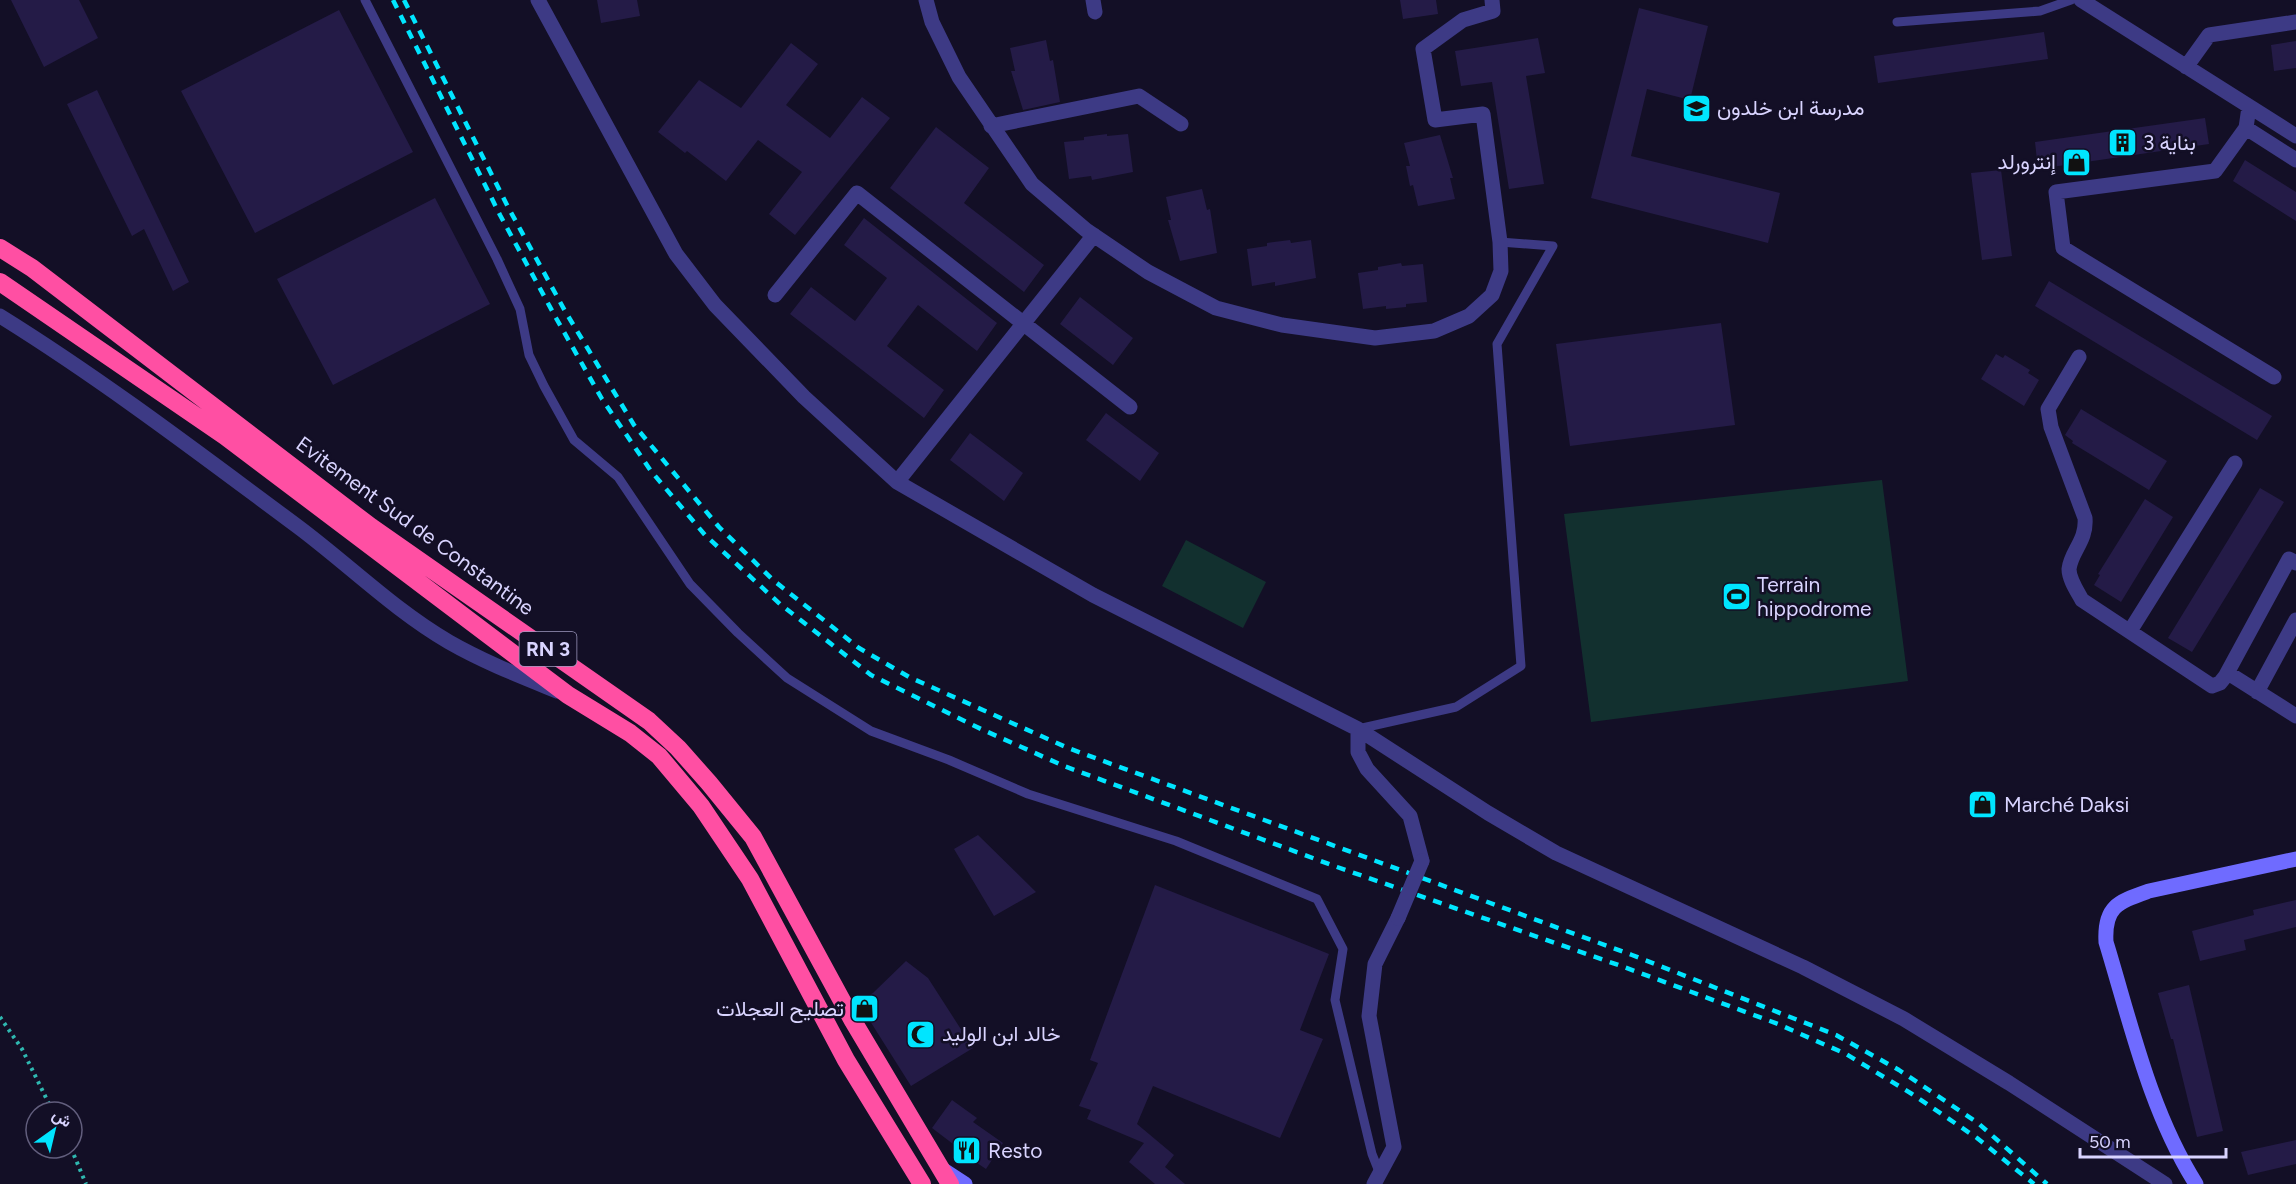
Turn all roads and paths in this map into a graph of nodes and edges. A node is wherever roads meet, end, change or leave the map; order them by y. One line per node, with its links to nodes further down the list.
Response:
1 (365, 0): 42 (lane)
2 (538, 0): 28 (street)
3 (926, 0): 13 (street)
4 (1491, 0): 18 (street)
5 (2071, 0): 8 (lane)
6 (2081, 0): 9 (street)
7 (2296, 21): 9 (street)
8 (1897, 22)
9 (2186, 67): 10 (street)
10 (2249, 107): 14 (street); 15 (street)
11 (2296, 117): 15 (street)
12 (1181, 124): 13 (street)
13 (991, 126): 17 (street)
14 (2246, 128): 16 (street); 25 (street)
15 (2291, 133)
16 (2296, 160)
17 (1094, 235): 18 (street); 23 (street)
18 (1500, 242): 36 (lane)
19 (0, 248): 41 (highway, Evitement Sud de Constantine / RN 3)
20 (0, 282): 34 (highway, Evitement Sud de Constantine / RN 3)
21 (775, 295): 23 (street)
22 (0, 316): 34 (street)
23 (1023, 324): 26 (street); 28 (street)
24 (2079, 357): 31 (street)
25 (2274, 377)
26 (1130, 407)
27 (2235, 463): 31 (street)
28 (897, 482): 36 (street)
29 (2296, 563): 32 (street)
30 (2296, 620): 33 (street)
31 (2130, 631): 32 (street)
32 (2226, 675): 33 (street)
33 (2257, 692): 35 (street)
34 (568, 695): 44 (highway, Evitement Sud de Constantine / RN 3)
35 (2296, 717)
36 (1358, 729): 42 (street, bridge); 46 (street)
37 (2296, 859): 47 (main road)
38 (0, 1017): 39 (path)
39 (47, 1100)
40 (76, 1160): 43 (path)
41 (945, 1176): 45 (main road)
42 (1377, 1179)
43 (86, 1184)
44 (922, 1184)
45 (965, 1184)
46 (2165, 1184)
47 (2196, 1184)

